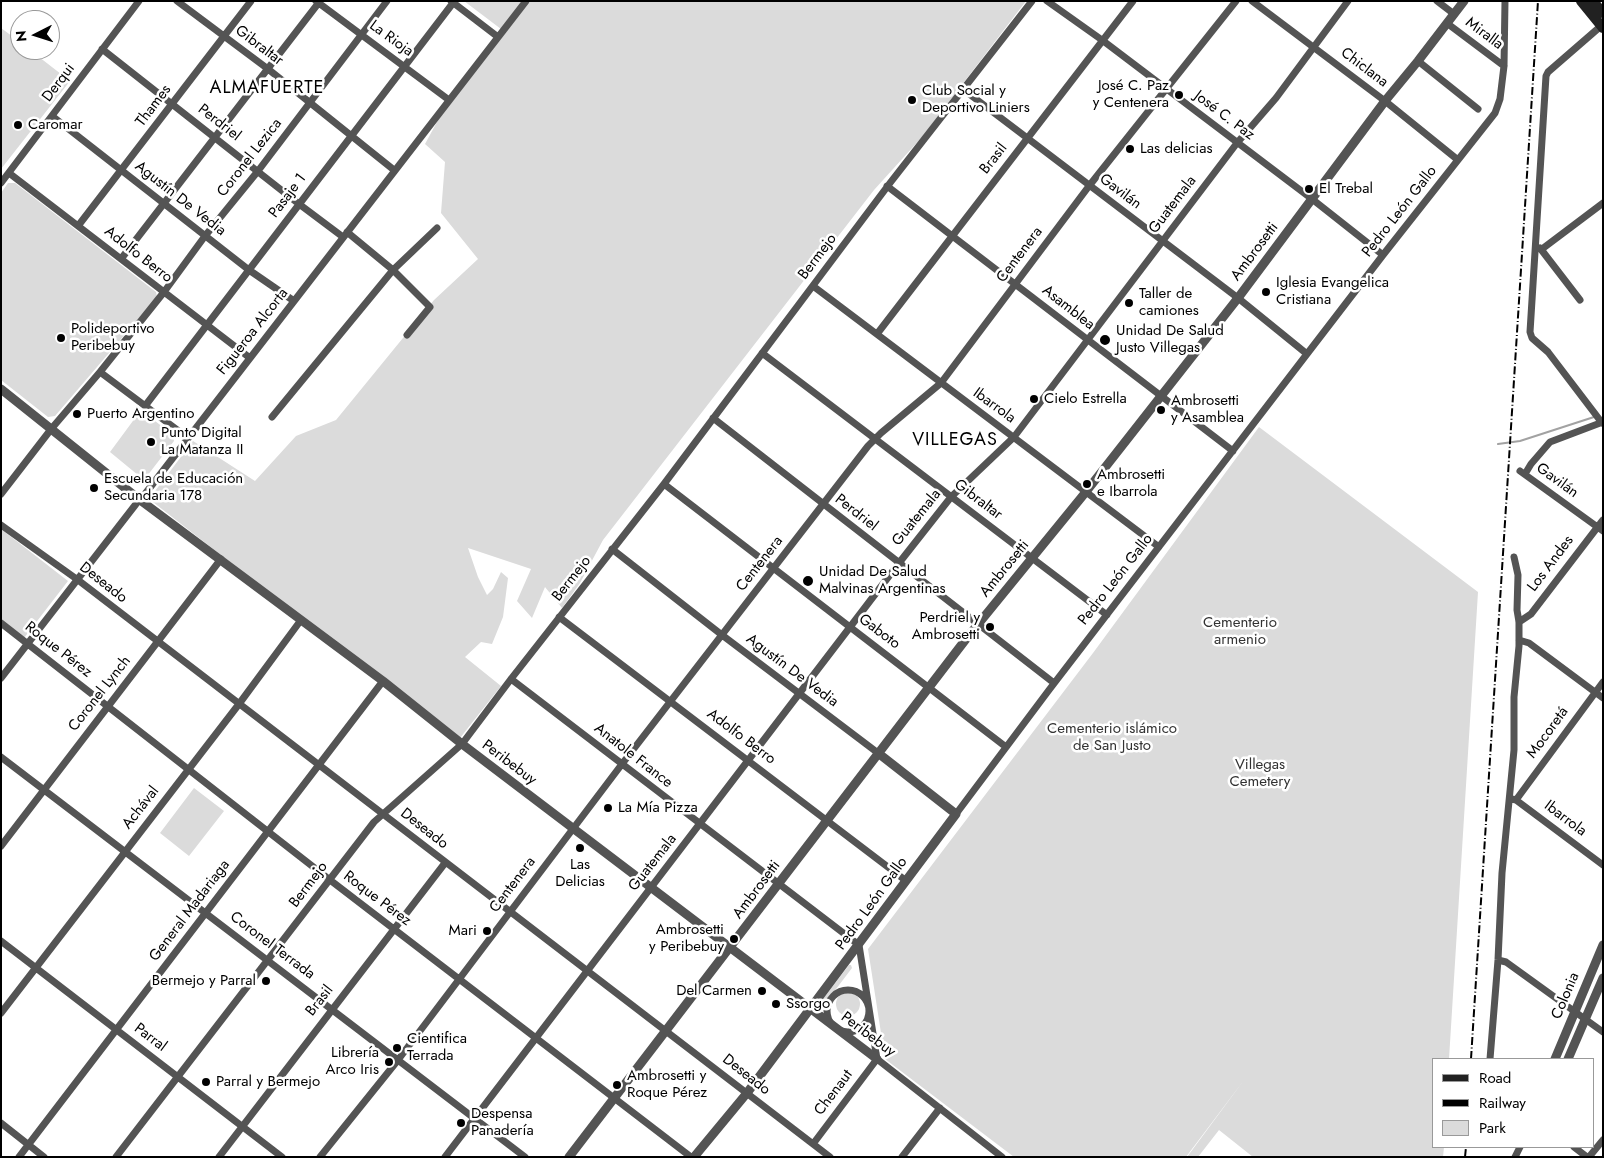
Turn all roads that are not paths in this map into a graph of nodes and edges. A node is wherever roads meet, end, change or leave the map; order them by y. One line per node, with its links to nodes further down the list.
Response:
1 (139, 1): 28 (street, Derqui)
2 (177, 1): 24 (street, Gibraltar)
3 (251, 1): 24 (street, Thames)
4 (386, 1): 23 (street, Coronel Lezica)
5 (526, 1): 25 (street, Figueroa Alcorta)
6 (1032, 1): 33 (street, Bermejo)
7 (1047, 1): 26 (street, José C. Paz)
8 (1133, 1): 26 (street, Brasil)
9 (1236, 1): 34 (street, Centenera)
10 (1252, 1): 27 (street, Chiclana)
11 (1348, 1): 27 (street, Guatemala)
12 (1437, 1): 20 (street, Miralla)
13 (1464, 1): 20 (street, Ambrosetti)
14 (1505, 1): 31 (street, Pedro León Gallo)
15 (1581, 1): 22 (main road)
16 (1593, 1): 19 (main road)
17 (318, 2): 23 (street, La Rioja); 32 (street)
18 (452, 2): 25 (street); 30 (street, Pasaje 1)
19 (1603, 13)
20 (1454, 14): 21 (street, Ambrosetti)
21 (1448, 24): 29 (street, Ambrosetti); 31 (street, Miralla)
22 (1602, 27): 63 (street)
23 (361, 35): 30 (street, La Rioja); 36 (street, Coronel Lezica)
24 (224, 36): 32 (street, Gibraltar); 38 (street, Thames)
25 (498, 37): 35 (street, Figueroa Alcorta)
26 (1102, 40): 34 (street, José C. Paz); 43 (street, Brasil)
27 (1313, 47): 37 (street, Chiclana); 44 (street, Guatemala)
28 (102, 49): 38 (street, Perdriel); 40 (street, Derqui)
29 (1418, 61): 37 (street, Ambrosetti); 39 (street)
30 (404, 66): 35 (street, La Rioja); 41 (street, Pasaje 1)
31 (1504, 66): 45 (street, Pedro León Gallo)
32 (268, 70): 36 (street, Gibraltar); 42 (street)
33 (964, 90): 43 (street, Gavilán); 51 (street, Bermejo)
34 (1167, 90): 44 (street, José C. Paz); 52 (street, Centenera)
35 (449, 100): 46 (street, Figueroa Alcorta)
36 (309, 102): 41 (street, Gibraltar); 48 (street, Coronel Lezica)
37 (1385, 102): 45 (street, Chiclana); 53 (street, Ambrosetti)
38 (172, 104): 42 (street, Perdriel); 47 (street, Thames)
39 (1478, 110)
40 (52, 116): 47 (street, Agustín De Vedia); 49 (street, Derqui)
41 (351, 136): 46 (street, Gibraltar); 56 (street, Pasaje 1)
42 (214, 137): 48 (street, Perdriel); 55 (street)
43 (1027, 138): 52 (street, Gavilán); 61 (street, Brasil)
44 (1237, 143): 53 (street, José C. Paz); 62 (street, Guatemala)
45 (1458, 160): 64 (street, Pedro León Gallo)
46 (394, 170): 59 (street, Figueroa Alcorta)
47 (122, 171): 55 (street, Agustín De Vedia); 57 (street, Thames)
48 (258, 171): 56 (street, Perdriel); 60 (street, Coronel Lezica)
49 (9, 173): 50 (street, Derqui); 57 (street, Adolfo Berro)
50 (1, 182)
51 (887, 186): 61 (street, Asamblea); 69 (street, Bermejo)
52 (1089, 186): 62 (street, Gavilán); 68 (street, Centenera)
53 (1312, 199): 64 (street, José C. Paz); 71 (street, Ambrosetti)
54 (1603, 203): 63 (street)
55 (163, 204): 60 (street, Agustín De Vedia); 65 (street)
56 (299, 204): 59 (street, Perdriel); 66 (street, Pasaje 1)
57 (78, 226): 65 (street, Adolfo Berro)
58 (437, 228): 67 (street)
59 (345, 234): 67 (street, Perdriel); 73 (street, Figueroa Alcorta)
60 (206, 236): 66 (street, Agustín De Vedia); 70 (street, Coronel Lezica)
61 (951, 236): 68 (street, Asamblea); 75 (street, Brasil)
62 (1162, 242): 71 (street, Gavilán); 77 (street, Guatemala)
63 (1538, 247): 72 (street); 88 (street)
64 (1383, 256): 79 (street, Pedro León Gallo)
65 (121, 259): 70 (street, Adolfo Berro)
66 (249, 270): 73 (street, Agustín De Vedia); 74 (street, Pasaje 1)
67 (393, 270): 76 (street, Perdriel); 86 (street)
68 (1015, 284): 77 (street, Asamblea); 82 (street, Centenera)
69 (813, 286): 75 (street, Ibarrola); 78 (street, Bermejo)
70 (164, 292): 74 (street, Adolfo Berro); 81 (street, Coronel Lezica)
71 (1238, 298): 79 (street, Gavilán); 84 (street, Ambrosetti)
72 (1580, 300)
73 (294, 301): 80 (street, Figueroa Alcorta)
74 (207, 325): 80 (street, Adolfo Berro); 85 (street, Pasaje 1)
75 (877, 334): 82 (street, Ibarrola)
76 (407, 335)
77 (1088, 340): 84 (street, Asamblea); 90 (street, Guatemala)
78 (762, 353): 87 (street, Bermejo); 92 (street, Gibraltar)
79 (1307, 354): 93 (street, Pedro León Gallo)
80 (250, 358): 91 (street, Figueroa Alcorta)
81 (100, 372): 85 (street); 89 (street, Coronel Lezica)
82 (941, 383): 90 (street, Ibarrola); 92 (street, Centenera)
83 (1, 389): 89 (street, Peribebuy)
84 (1162, 395): 93 (street, Asamblea); 95 (street, Ambrosetti)
85 (145, 406): 91 (street)
86 (272, 417)
87 (713, 418): 94 (street, Bermejo); 99 (street, Perdriel)
88 (1599, 420): 102 (street, Gavilán)
89 (52, 428): 96 (street, Coronel Lezica); 98 (street, Peribebuy)
90 (1014, 437): 95 (street, Ibarrola); 97 (street, Guatemala)
91 (188, 438): 98 (street, Figueroa Alcorta)
92 (874, 439): 97 (street, Gibraltar); 99 (street, Centenera)
93 (1233, 451): 103 (street, Pedro León Gallo)
94 (664, 484): 104 (street, Bermejo); 109 (street, Gaboto)
95 (1085, 493): 103 (street, Ibarrola); 106 (street, Ambrosetti)
96 (1, 494)
97 (951, 497): 106 (street, Gibraltar); 108 (street, Guatemala)
98 (140, 500): 107 (street, Peribebuy); 110 (street, Figueroa Alcorta)
99 (823, 505): 108 (street, Perdriel); 109 (street, Centenera)
100 (1603, 520): 102 (street, Los Andes)
101 (1, 525): 110 (street, Deseado)
102 (1600, 529): 114 (street, Los Andes)
103 (1159, 547): 111 (street, Pedro León Gallo)
104 (612, 549): 112 (street, Bermejo); 118 (street, Agustín De Vedia)
105 (1514, 557): 114 (street)
106 (1032, 558): 111 (street, Gibraltar); 116 (street, Ambrosetti)
107 (221, 559): 113 (street, Peribebuy); 120 (street, Coronel Lynch)
108 (898, 563): 116 (street, Perdriel); 117 (street, Guatemala)
109 (774, 569): 117 (street, Gaboto); 118 (street, Centenera)
110 (78, 580): 120 (street, Deseado); 121 (street, Figueroa Alcorta)
111 (1106, 615): 126 (street, Pedro León Gallo)
112 (559, 617): 123 (street, Bermejo); 131 (street, Adolfo Berro)
113 (301, 620): 124 (street, Peribebuy); 132 (street, Achával)
114 (1519, 622): 119 (street)
115 (1, 623): 121 (street, Roque Pérez)
116 (978, 624): 126 (street, Perdriel); 127 (street, Ambrosetti)
117 (850, 628): 127 (street, Gaboto); 129 (street, Guatemala)
118 (722, 635): 129 (street, Agustín De Vedia); 131 (street, Centenera)
119 (1519, 640): 128 (street); 143 (street)
120 (158, 643): 132 (street, Deseado); 133 (street, Coronel Lynch)
121 (27, 644): 122 (street, Figueroa Alcorta); 133 (street, Roque Pérez)
122 (1, 678)
123 (510, 679): 134 (street, Bermejo); 139 (street, Anatole France)
124 (383, 681): 134 (street, Peribebuy); 140 (street, General Madariaga)
125 (1603, 682): 128 (street, Mocoretá)
126 (1054, 683): 135 (street, Pedro León Gallo)
127 (929, 687): 135 (street, Gaboto); 136 (street, Ambrosetti)
128 (1595, 692): 130 (street); 143 (street, Mocoretá)
129 (800, 693): 136 (street, Agustín De Vedia); 138 (street, Guatemala)
130 (1603, 698)
131 (671, 701): 138 (street, Adolfo Berro); 139 (street, Centenera)
132 (238, 704): 140 (street, Deseado); 141 (street, Achával)
133 (108, 706): 141 (street, Roque Pérez); 142 (street, Coronel Lynch)
134 (462, 744): 144 (street, Bermejo); 148 (street, Peribebuy)
135 (1006, 747): 145 (street, Pedro León Gallo)
136 (878, 753): 145 (street, Agustín De Vedia); 146 (street, Ambrosetti)
137 (1, 757): 142 (street, Coronel Terrada)
138 (749, 761): 146 (street, Adolfo Berro); 147 (street, Guatemala)
139 (622, 764): 147 (street, Anatole France); 148 (street, Centenera)
140 (318, 765): 144 (street, Deseado); 149 (street, General Madariaga)
141 (189, 769): 149 (street, Roque Pérez); 151 (street, Achával)
142 (45, 790): 150 (street, Coronel Lynch); 151 (street, Coronel Terrada)
143 (1513, 800): 153 (street, Ibarrola); 165 (street)
144 (382, 814): 152 (street, Deseado); 154 (street, Bermejo)
145 (956, 814): 155 (street, Pedro León Gallo)
146 (827, 820): 155 (street, Adolfo Berro); 156 (street, Ambrosetti)
147 (700, 824): 156 (street, Anatole France); 157 (street, Guatemala)
148 (574, 828): 157 (street, Peribebuy); 158 (street, Centenera)
149 (267, 832): 154 (street, Roque Pérez); 159 (street, General Madariaga)
150 (1, 846)
151 (124, 851): 159 (street, Coronel Terrada); 167 (street, Achával)
152 (445, 863): 158 (street, Deseado); 160 (street, Brasil)
153 (1603, 864)
154 (330, 880): 160 (street, Roque Pérez); 166 (street, Bermejo)
155 (905, 880): 162 (street, Pedro León Gallo)
156 (778, 884): 162 (street, Anatole France); 164 (street, Ambrosetti)
157 (651, 888): 164 (street, Peribebuy); 168 (street, Guatemala)
158 (510, 911): 168 (street, Deseado); 170 (street, Centenera)
159 (206, 912): 166 (street, Coronel Terrada); 179 (street, General Madariaga)
160 (394, 929): 170 (street, Roque Pérez); 173 (street, Brasil)
161 (1, 940): 167 (street, Parral)
162 (859, 945): 171 (street, Pedro León Gallo); 172 (street)
163 (1603, 945): 174 (street, Colonia)
164 (731, 948): 171 (street, Peribebuy); 178 (street, Ambrosetti)
165 (1498, 960): 174 (street); 182 (street)
166 (268, 961): 173 (street, Coronel Terrada); 187 (street, Bermejo)
167 (36, 968): 175 (street, Achával); 179 (street, Parral)
168 (588, 970): 178 (street, Deseado); 181 (street, Guatemala)
169 (1603, 978): 176 (street, Colonia)
170 (459, 979): 181 (street, Roque Pérez); 186 (street, Centenera)
171 (811, 1008): 177 (street, Peribebuy); 188 (street, Pedro León Gallo)
172 (869, 1008): 177 (street); 177 (street); 185 (street)
173 (332, 1009): 186 (street, Coronel Terrada); 193 (street, Brasil)
174 (1574, 1012): 176 (street); 183 (street, Colonia)
175 (1, 1013)
176 (1585, 1019): 180 (street); 184 (street, Colonia)
177 (833, 1025): 185 (street, Peribebuy)
178 (666, 1029): 188 (street, Deseado); 189 (street, Ambrosetti)
179 (116, 1030): 187 (street, Parral); 195 (street, General Madariaga)
180 (1603, 1032)
181 (536, 1038): 189 (street, Roque Pérez); 191 (street, Guatemala)
182 (1490, 1058)
183 (1555, 1058)
184 (1568, 1058)
185 (877, 1059): 190 (street, Peribebuy); 196 (street, Chenaut)
186 (398, 1060): 191 (street, Coronel Terrada); 203 (street, Centenera)
187 (178, 1077): 193 (street, Parral); 200 (street, Bermejo)
188 (747, 1093): 196 (street, Deseado); 207 (street, Pedro León Gallo)
189 (613, 1098): 206 (street, Ambrosetti); 207 (street, Roque Pérez)
190 (940, 1108): 209 (street); 210 (street, Peribebuy)
191 (475, 1119): 204 (street, Guatemala); 205 (street, Coronel Terrada)
192 (1, 1124): 195 (street)
193 (242, 1127): 201 (street, Brasil); 202 (street, Parral)
194 (1603, 1140): 211 (street)
195 (29, 1144): 198 (street, General Madariaga); 199 (street)
196 (813, 1144): 208 (street, Deseado)
197 (1575, 1148): 211 (street)
198 (19, 1157)
199 (44, 1157)
200 (116, 1157)
201 (219, 1157)
202 (282, 1157)
203 (320, 1157)
204 (445, 1157)
205 (525, 1157)
206 (570, 1157)
207 (692, 1157)
208 (830, 1157)
209 (902, 1157)
210 (1002, 1157)
211 (1588, 1157)

